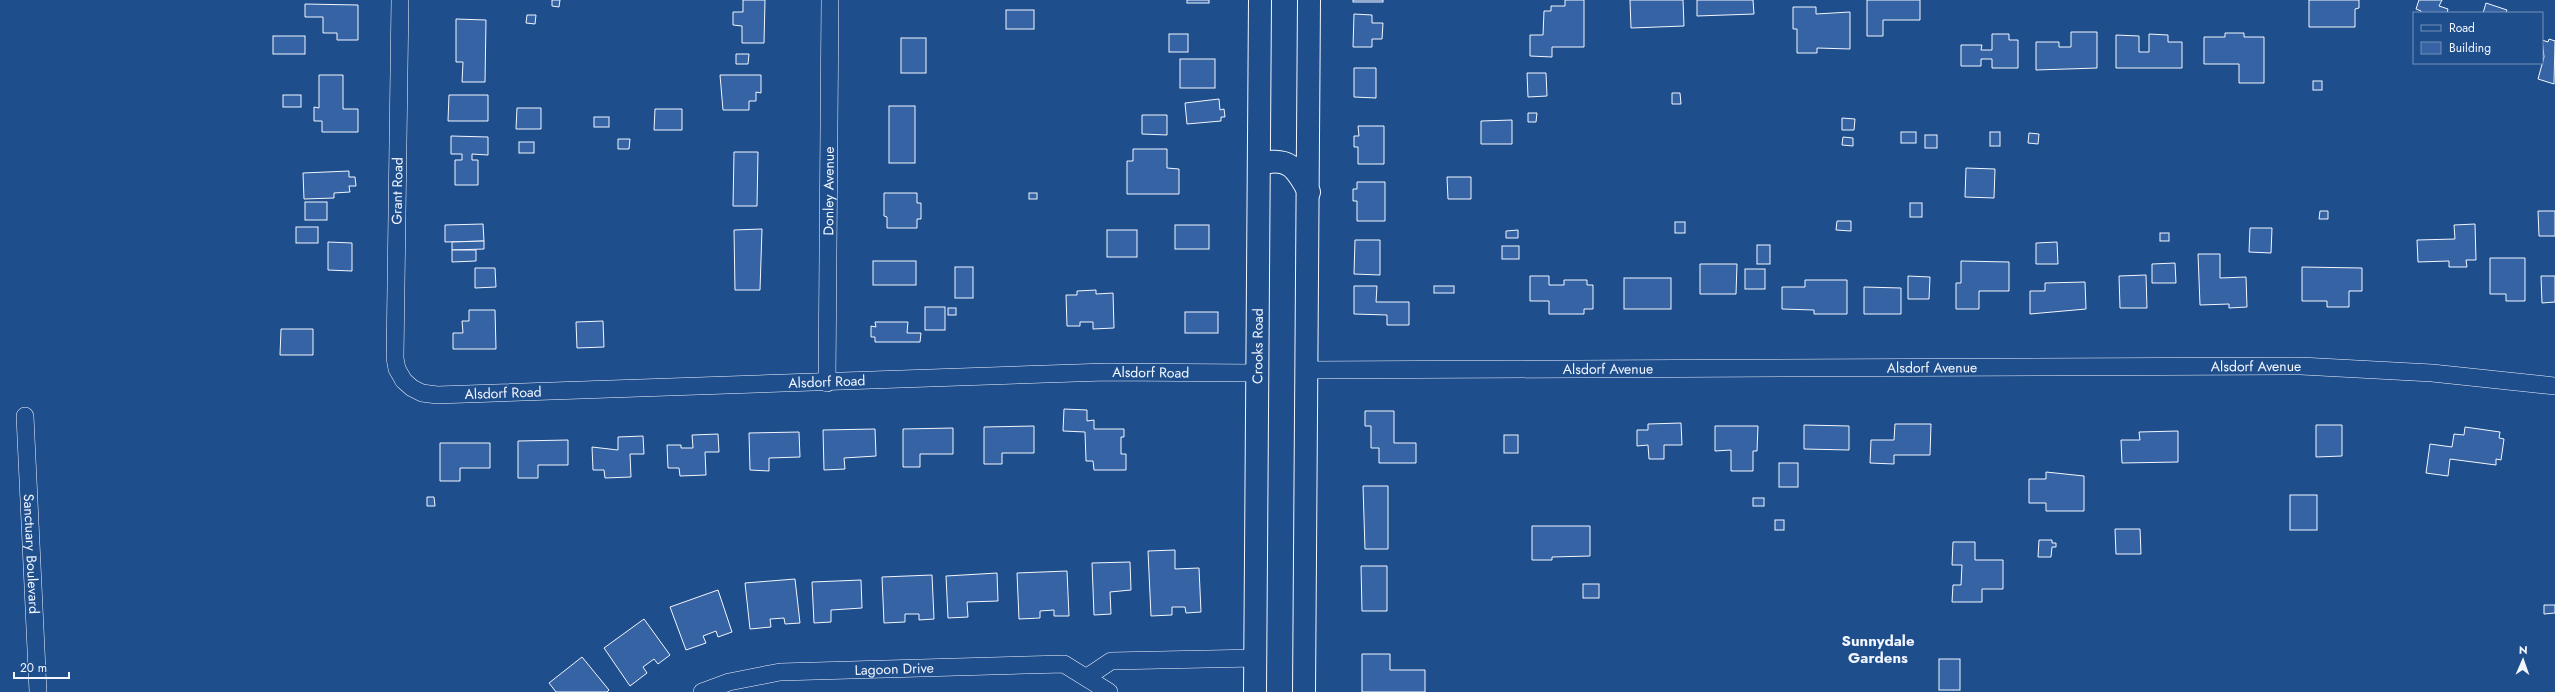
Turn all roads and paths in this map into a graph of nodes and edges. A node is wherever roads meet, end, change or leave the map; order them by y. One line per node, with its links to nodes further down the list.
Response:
1 (400, 0): 9 (street, Grant Road)
2 (830, 0): 10 (street, Donley Avenue)
3 (1260, 0): 5 (main road, Crooks Road)
4 (1309, 0): 6 (main road)
5 (1259, 164): 6 (main road); 8 (main road, Crooks Road)
6 (1309, 192): 7 (main road)
7 (1307, 370): 11 (street, Alsdorf Avenue); 20 (main road)
8 (1258, 373): 10 (street, Alsdorf Road); 13 (main road, Crooks Road)
9 (404, 381): 10 (street, Alsdorf Road)
10 (827, 383)
11 (2555, 386)
12 (25, 416): 15 (street, Sanctuary Boulevard)
13 (1256, 658): 14 (street); 19 (main road, Crooks Road)
14 (1086, 684): 16 (street, Lagoon Drive); 17 (street, Lagoon Drive)
15 (38, 692)
16 (702, 692)
17 (1109, 692)
18 (1250, 692): 19 (street)
19 (1255, 692)
20 (1304, 692)

